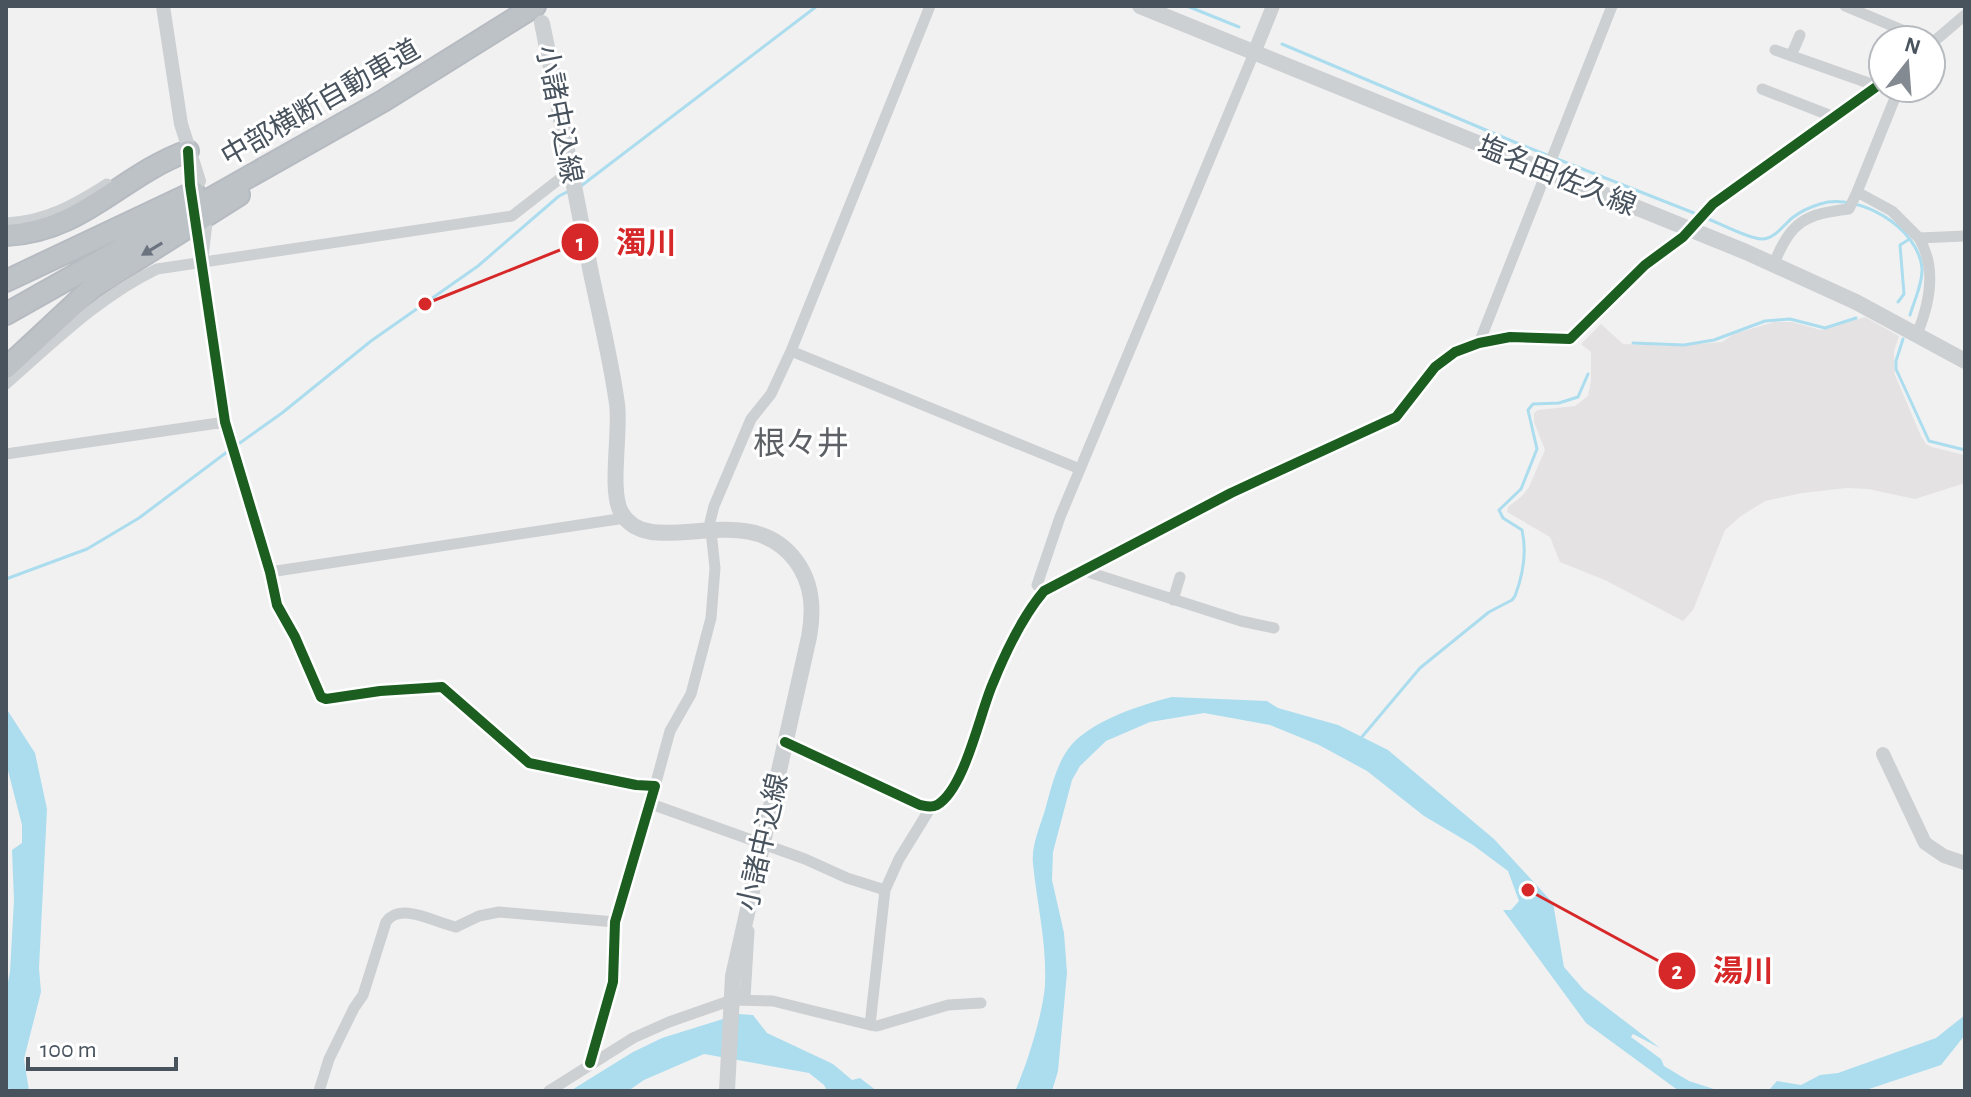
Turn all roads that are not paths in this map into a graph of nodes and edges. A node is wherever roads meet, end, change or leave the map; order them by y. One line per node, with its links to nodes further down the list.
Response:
1 (163, 6): 22 (street)
2 (930, 6): 40 (street)
3 (1140, 6): 13 (main road, 塩名田佐久線)
4 (1273, 6): 13 (street)
5 (1612, 6): 23 (street)
6 (1852, 7): 9 (street)
7 (538, 14): 18 (highway, 中部横断自動車道); 24 (main road, 小諸中込線)
8 (1965, 15): 10 (street)
9 (1890, 24)
10 (1947, 29)
11 (1800, 35): 14 (street)
12 (1775, 50): 14 (street)
13 (1254, 53): 23 (main road, 塩名田佐久線); 46 (street)
14 (1791, 56): 15 (street)
15 (1867, 80)
16 (1771, 88): 21 (street)
17 (1867, 93): 21 (street)
18 (383, 101): 20 (highway, 中部横断自動車道); 42 (highway, one-way to 42)
19 (1892, 104): 27 (street)
20 (358, 113): 36 (highway); 37 (highway, 中部横断自動車道)
21 (1834, 117): 28 (street)
22 (188, 151): 25 (street); 31 (highway)
23 (1550, 161): 28 (main road, 塩名田佐久線); 39 (street)
24 (572, 174): 34 (street); 47 (main road, 小諸中込線)
25 (194, 183)
26 (107, 184): 29 (street)
27 (1854, 198): 33 (street); 35 (street)
28 (1697, 222): 35 (main road, 塩名田佐久線); 39 (street)
29 (6, 223)
30 (201, 230): 34 (street)
31 (6, 235)
32 (1965, 236): 33 (street)
33 (1919, 238): 38 (street)
34 (201, 262): 43 (street); 44 (street)
35 (1774, 264): 38 (main road, 塩名田佐久線)
36 (6, 281)
37 (6, 314)
38 (1917, 334): 41 (main road, 塩名田佐久線)
39 (1479, 343): 49 (street)
40 (791, 351): 46 (street); 48 (street)
41 (1965, 361)
42 (6, 368)
43 (6, 384)
44 (225, 422): 45 (street); 50 (street)
45 (6, 454)
46 (1080, 469): 52 (street)
47 (625, 518): 48 (main road, 小諸中込線); 50 (street)
48 (710, 529): 55 (main road, 小諸中込線); 57 (street)
49 (1085, 571): 52 (street); 53 (street)
50 (270, 572): 57 (street)
51 (1180, 577): 53 (street)
52 (1044, 591): 59 (street)
53 (1173, 600): 54 (street)
54 (1274, 628)
55 (785, 742): 59 (street); 60 (main road, 小諸中込線)
56 (1883, 754): 61 (street)
57 (655, 786): 58 (street)
58 (651, 804): 60 (street); 63 (street)
59 (931, 807): 62 (street)
60 (762, 844): 62 (street); 64 (main road, 小諸中込線)
61 (1965, 863)
62 (885, 890): 66 (street)
63 (615, 922): 67 (street); 68 (street)
64 (736, 1001): 66 (street); 67 (street); 70 (main road, 小諸中込線)
65 (981, 1003): 66 (street)
66 (870, 1025)
67 (590, 1063): 69 (street)
68 (319, 1091)
69 (549, 1091)
70 (727, 1091)

